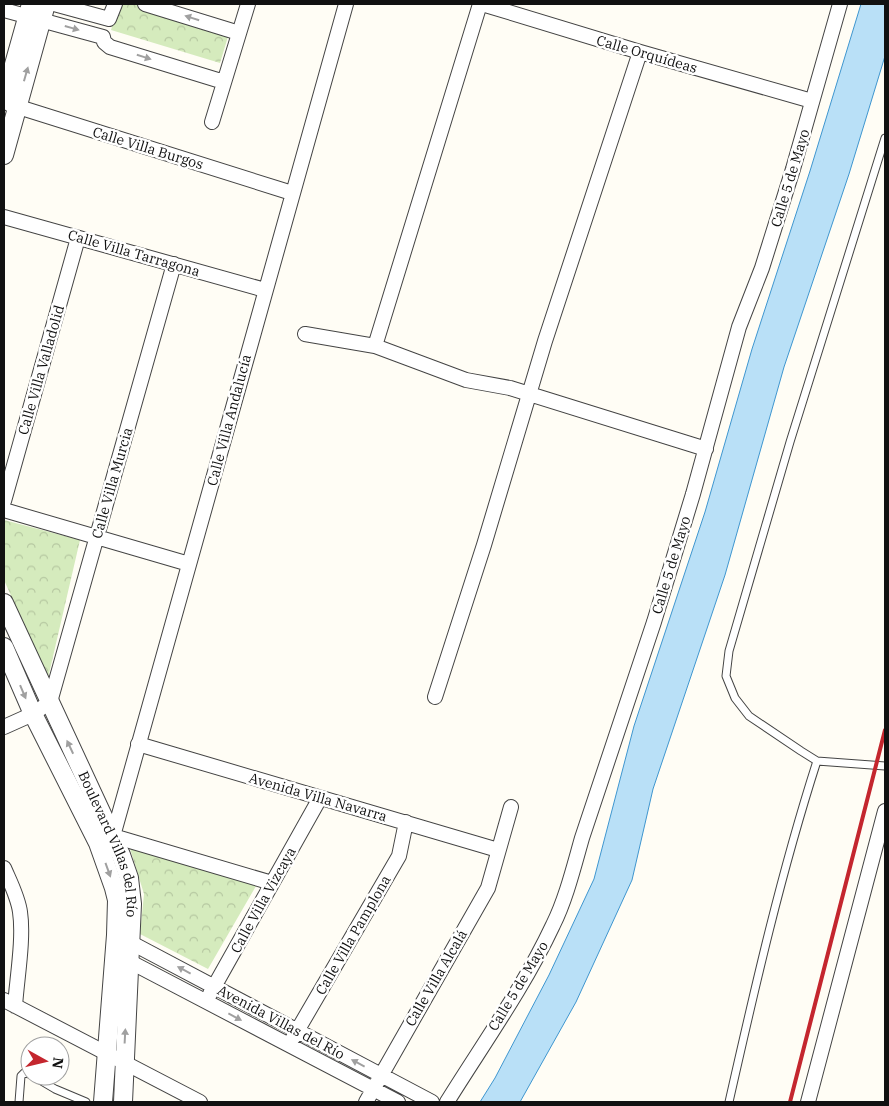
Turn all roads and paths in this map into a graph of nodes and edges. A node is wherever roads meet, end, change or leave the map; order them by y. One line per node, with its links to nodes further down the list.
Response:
1 (54, 4): 2 (street)
2 (114, 4)
3 (145, 4): 10 (street, one-way to 3)
4 (248, 4): 10 (street)
5 (346, 4): 18 (street, Calle Villa Andalucía)
6 (481, 4): 11 (street, Calle Orquídeas); 24 (street)
7 (840, 4): 13 (street, Calle 5 de Mayo)
8 (4, 10): 9 (street)
9 (36, 11): 12 (street, one-way to 12); 14 (street)
10 (239, 33): 12 (street)
11 (640, 52): 13 (street, Calle Orquídeas); 25 (street)
12 (224, 82): 15 (street)
13 (812, 101): 26 (street, Calle 5 de Mayo)
14 (8, 103): 17 (street); 18 (street, Calle Villa Burgos)
15 (212, 122)
16 (885, 138): 38 (lane)
17 (4, 155)
18 (292, 193): 22 (street, Calle Villa Andalucía)
19 (4, 217): 20 (street, Calle Villa Tarragona)
20 (78, 238): 21 (street, Calle Villa Tarragona); 27 (street, Calle Villa Valladolid)
21 (174, 264): 22 (street, Calle Villa Tarragona); 29 (street, Calle Villa Murcia)
22 (265, 290): 30 (street, Calle Villa Andalucía)
23 (305, 334): 24 (street)
24 (375, 346): 25 (street)
25 (529, 395): 26 (street); 33 (street)
26 (706, 450): 69 (street, Calle 5 de Mayo)
27 (4, 502)
28 (4, 510): 29 (street)
29 (96, 538): 30 (street); 34 (street, Calle Villa Murcia)
30 (189, 564): 37 (street, Calle Villa Andalucía)
31 (4, 603): 34 (street, Boulevard Villas del Río)
32 (4, 647): 35 (street, Boulevard Villas del Río, one-way to 35)
33 (435, 697)
34 (50, 702): 35 (street); 44 (street, Boulevard Villas del Río, one-way to 34)
35 (33, 714): 36 (street); 44 (street, Boulevard Villas del Río)
36 (4, 727)
37 (138, 744): 40 (street, Avenida Villa Navarra); 44 (street, Calle Villa Andalucía)
38 (818, 761): 39 (lane); 70 (lane)
39 (885, 766)
40 (320, 798): 43 (street, Avenida Villa Navarra); 47 (street, Calle Villa Vizcaya)
41 (511, 807): 45 (street, Calle Villa Alcalá)
42 (885, 811): 71 (street)
43 (406, 822): 45 (street, Avenida Villa Navarra); 53 (street, Calle Villa Pamplona)
44 (105, 839): 47 (street); 48 (street, Boulevard Villas del Río)
45 (498, 850): 57 (street, Calle Villa Alcalá)
46 (4, 868): 51 (street)
47 (272, 883): 50 (street, Calle Villa Vizcaya)
48 (123, 939): 49 (street, Boulevard Villas del Río); 50 (street, Avenida Villas del Río, one-way to 48)
49 (122, 957): 52 (street); 55 (street, Boulevard Villas del Río); 56 (street, Boulevard Villas del Río, one-way to 49)
50 (214, 986): 52 (street, Calle Villa Vizcaya); 53 (street, Avenida Villas del Río)
51 (10, 1002): 55 (street)
52 (206, 1002): 54 (street, one-way to 54)
53 (297, 1030): 54 (street, Calle Villa Pamplona); 57 (street, Avenida Villas del Río, one-way to 53)
54 (289, 1045): 60 (street)
55 (106, 1053): 56 (street); 63 (street, Boulevard Villas del Río)
56 (124, 1062): 64 (street, Boulevard Villas del Río); 65 (street)
57 (381, 1075): 60 (street, Calle Villa Alcalá); 68 (street, Avenida Villas del Río)
58 (20, 1086): 61 (lane)
59 (51, 1086): 62 (lane)
60 (373, 1089): 66 (street, Calle Villa Alcalá); 67 (street)
61 (19, 1102)
62 (86, 1102)
63 (103, 1102)
64 (123, 1102)
65 (200, 1102)
66 (366, 1102)
67 (398, 1102)
68 (432, 1102)
69 (447, 1102)
70 (729, 1102)
71 (808, 1102)

